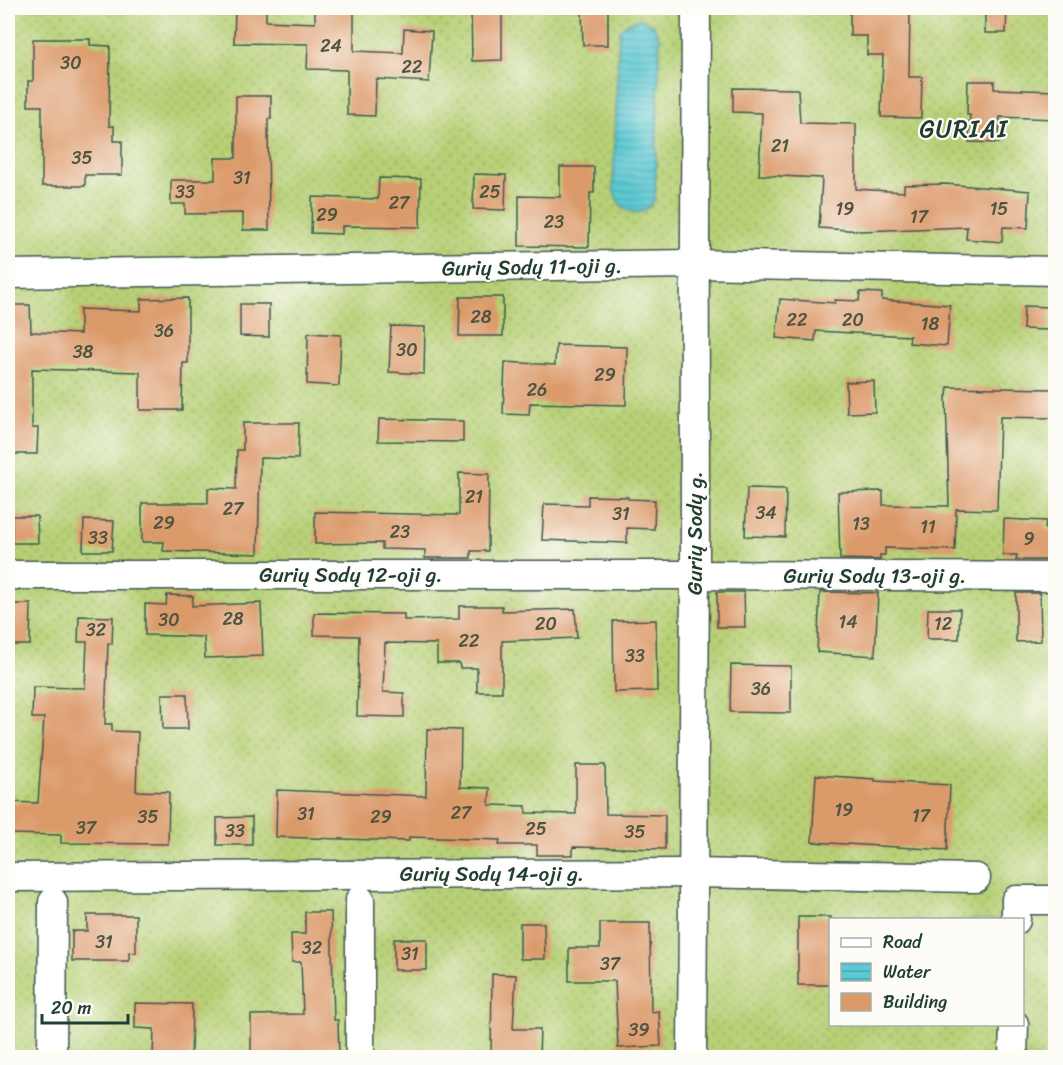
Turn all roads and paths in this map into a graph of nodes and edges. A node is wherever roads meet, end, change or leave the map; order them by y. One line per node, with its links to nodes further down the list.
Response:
1 (696, 8): 2 (street, Gurių Sodų g.)
2 (693, 264): 3 (street, Gurių Sodų 11-oji g.); 4 (street, Gurių Sodų 11-oji g.); 6 (street, Gurių Sodų g.)
3 (1056, 271)
4 (8, 274)
5 (8, 574): 6 (street, Gurių Sodų 12-oji g.)
6 (695, 575): 7 (street, Gurių Sodų 13-oji g.); 8 (street, Gurių Sodų g.)
7 (1056, 577)
8 (692, 873): 9 (street, Gurių Sodų 14-oji g.); 10 (street, Gurių Sodų 14-oji g.); 18 (street, Gurių Sodų g.)
9 (8, 877)
10 (976, 878)
11 (360, 900): 17 (street)
12 (1056, 900): 14 (street)
13 (53, 902): 16 (street)
14 (1016, 910)
15 (1014, 1026): 19 (street)
16 (52, 1058)
17 (360, 1058)
18 (692, 1058)
19 (1013, 1058)

